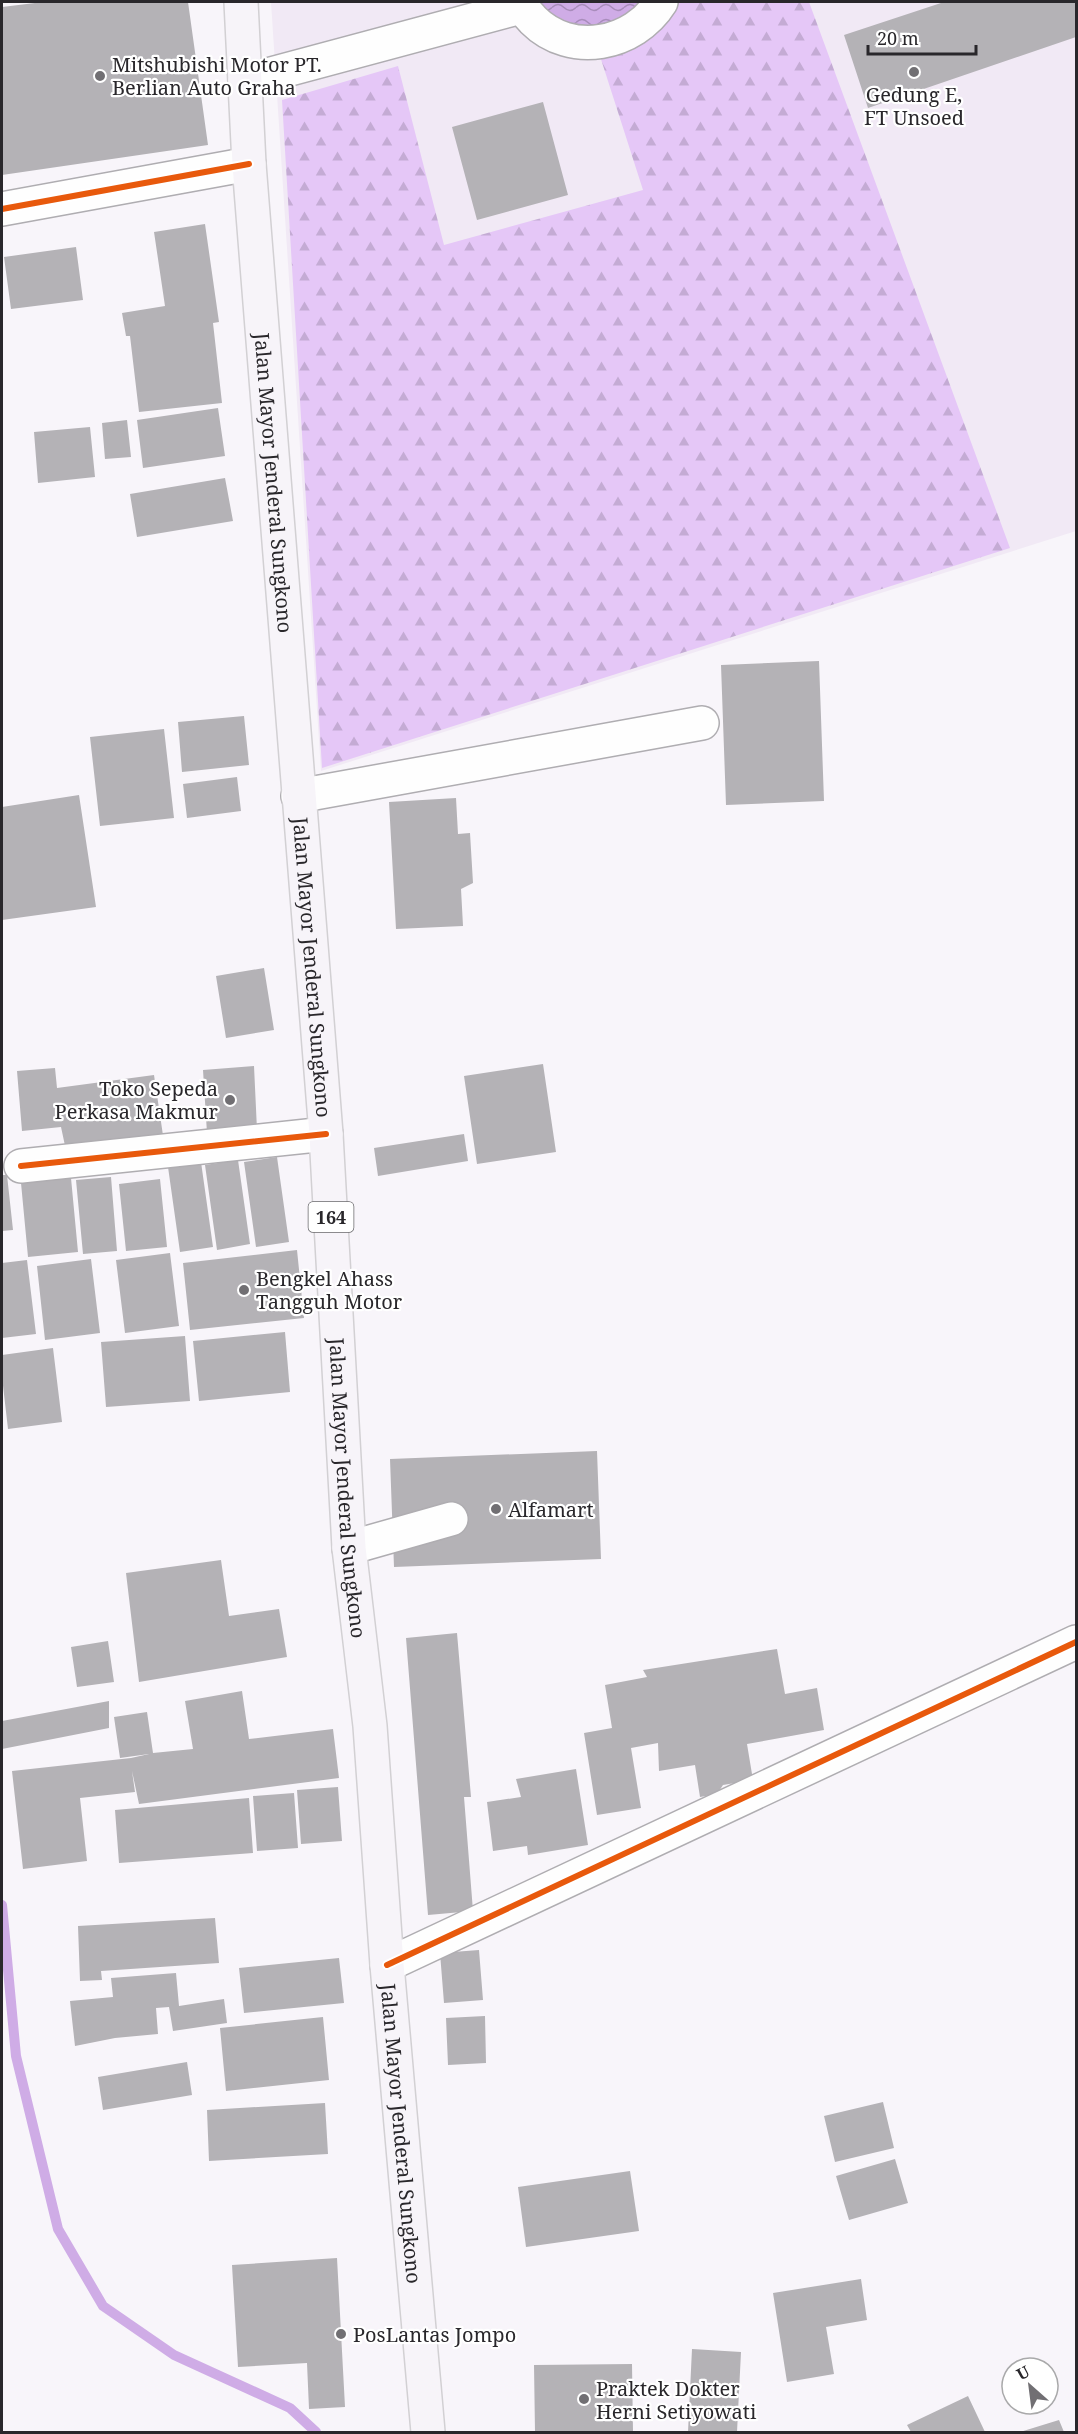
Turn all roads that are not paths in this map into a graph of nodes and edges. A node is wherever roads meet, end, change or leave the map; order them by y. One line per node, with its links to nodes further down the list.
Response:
1 (661, 2): 3 (street)
2 (246, 3): 4 (main road, Jalan Mayor Jenderal Sungkono / 164)
3 (520, 4): 4 (street)
4 (245, 81): 5 (main road, Jalan Mayor Jenderal Sungkono / 164)
5 (249, 164): 6 (street); 8 (main road, Jalan Mayor Jenderal Sungkono / 164)
6 (2, 209)
7 (702, 723): 8 (street)
8 (298, 796): 9 (main road, Jalan Mayor Jenderal Sungkono / 164)
9 (326, 1134): 10 (street); 12 (main road, Jalan Mayor Jenderal Sungkono / 164)
10 (21, 1166)
11 (451, 1519): 12 (street)
12 (349, 1548): 14 (main road, Jalan Mayor Jenderal Sungkono / 164)
13 (1077, 1642): 14 (street)
14 (387, 1965): 15 (main road, Jalan Mayor Jenderal Sungkono / 164)
15 (428, 2433)

